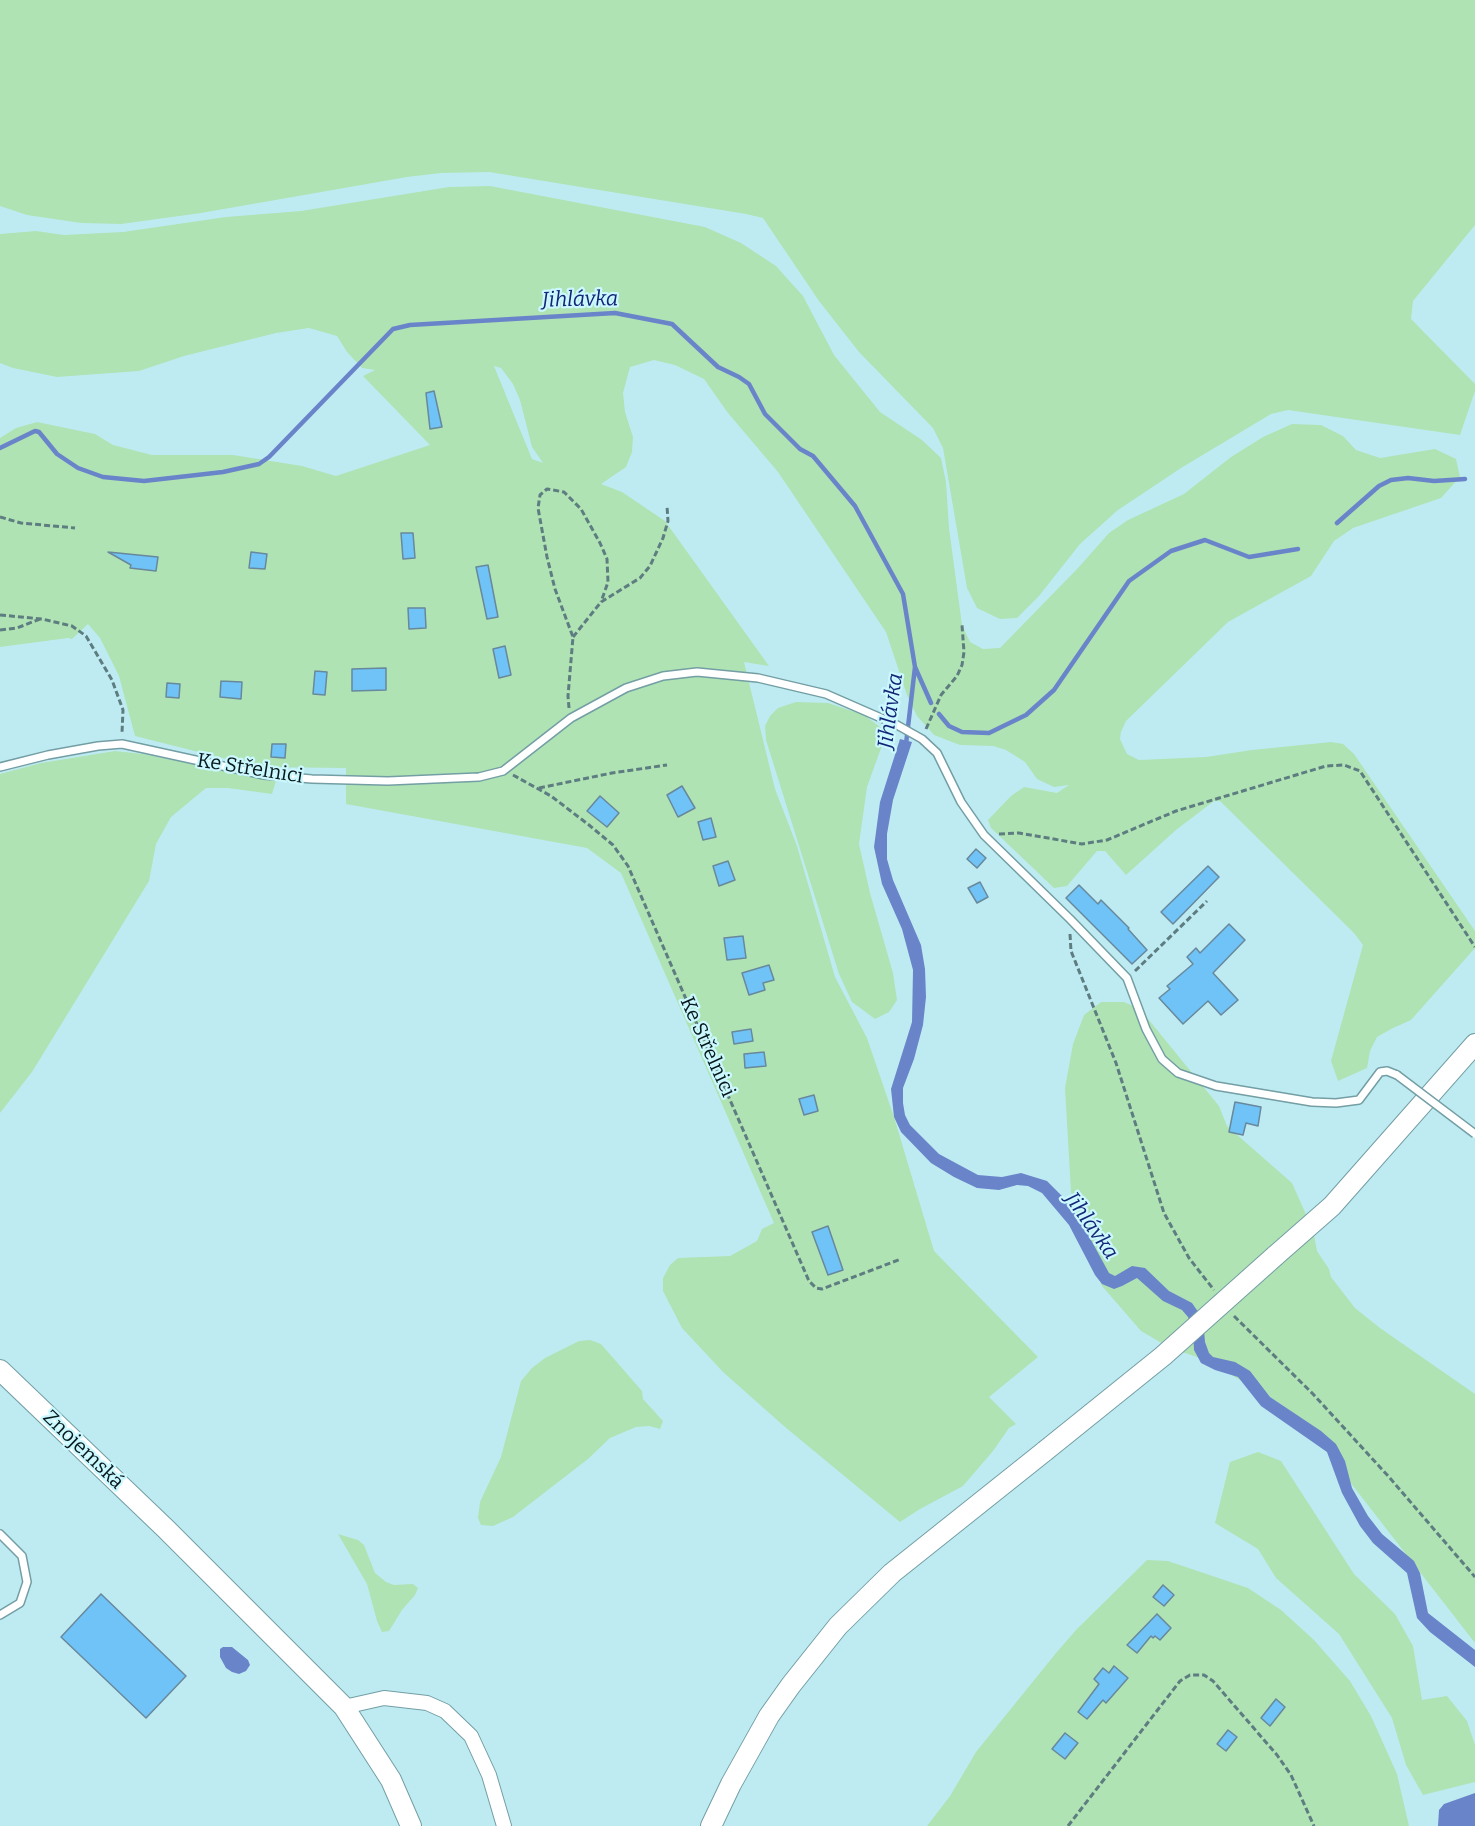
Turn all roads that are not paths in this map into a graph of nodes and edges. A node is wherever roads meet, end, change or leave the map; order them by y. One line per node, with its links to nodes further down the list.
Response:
1 (0, 767): 3 (lane, Ke Střelnici, bridge)
2 (1475, 1044): 3 (main road)
3 (1426, 1099): 4 (lane, bridge); 11 (main road, bridge)
4 (1475, 1134)
5 (0, 1370): 8 (main road, Znojemská)
6 (0, 1534): 7 (lane)
7 (0, 1615)
8 (344, 1707): 9 (main road, Znojemská); 10 (street)
9 (411, 1826)
10 (504, 1826)
11 (711, 1826)

